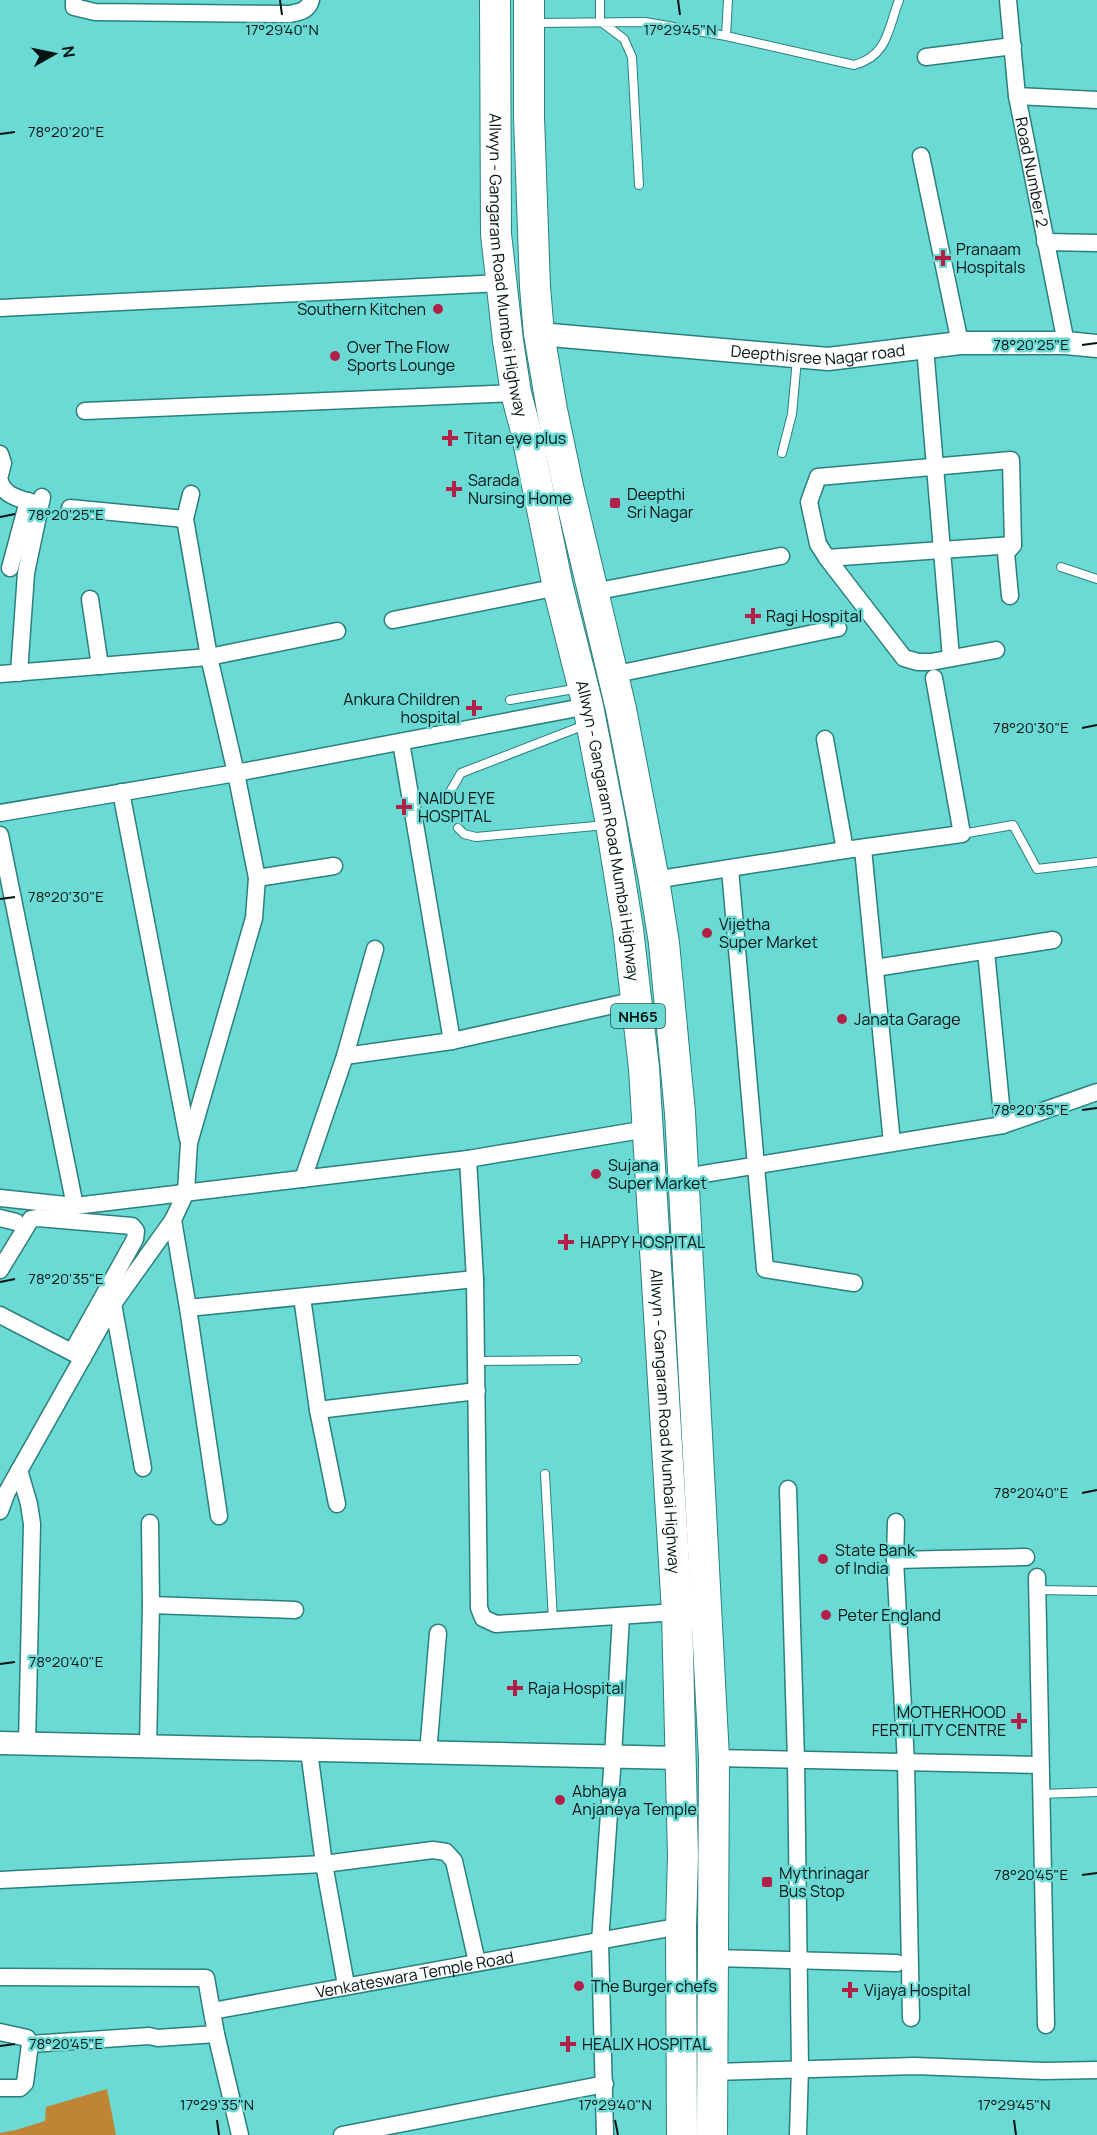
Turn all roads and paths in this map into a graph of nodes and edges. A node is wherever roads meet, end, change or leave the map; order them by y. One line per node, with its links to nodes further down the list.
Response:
1 (74, 0): 2 (street)
2 (310, 0)
3 (495, 0): 13 (highway, Allwyn - Gangaram Road Mumbai Highway / NH65)
4 (600, 0): 9 (lane)
5 (728, 0): 10 (lane)
6 (899, 0): 10 (lane)
7 (1008, 0): 11 (street, Road Number 2)
8 (529, 11): 9 (lane); 14 (highway, Allwyn - Gangaram Road Mumbai Highway / NH65)
9 (600, 21): 10 (lane); 20 (lane)
10 (726, 36)
11 (1013, 46): 12 (street); 17 (street, Road Number 2)
12 (926, 57)
13 (494, 60): 14 (highway); 15 (highway, Allwyn - Gangaram Road Mumbai Highway / NH65)
14 (529, 61): 16 (highway, Allwyn - Gangaram Road Mumbai Highway / NH65)
15 (494, 93): 16 (highway); 23 (highway, Allwyn - Gangaram Road Mumbai Highway / NH65)
16 (529, 94): 25 (highway, Allwyn - Gangaram Road Mumbai Highway / NH65)
17 (1017, 96): 18 (street); 21 (street, Road Number 2)
18 (1097, 100)
19 (921, 156): 26 (street)
20 (639, 185)
21 (1045, 242): 22 (street); 27 (street, Road Number 2)
22 (1097, 243)
23 (501, 283): 24 (street); 31 (highway, Allwyn - Gangaram Road Mumbai Highway / NH65)
24 (0, 308)
25 (539, 334): 30 (street, Deepthisree Nagar road); 51 (highway, Allwyn - Gangaram Road Mumbai Highway / NH65)
26 (960, 343): 27 (street, Deepthisree Nagar road); 29 (street, Deepthisree Nagar road)
27 (1066, 343): 28 (street, Deepthisree Nagar road)
28 (1097, 346)
29 (925, 347): 30 (street, Deepthisree Nagar road); 35 (street)
30 (799, 358): 33 (lane)
31 (516, 393): 32 (street); 50 (highway, Allwyn - Gangaram Road Mumbai Highway / NH65)
32 (85, 411)
33 (782, 453)
34 (0, 454): 36 (street)
35 (934, 466): 42 (street); 43 (street); 45 (street)
36 (0, 475)
37 (0, 481): 41 (street)
38 (191, 494): 40 (street)
39 (70, 508): 40 (street)
40 (185, 519): 58 (street)
41 (24, 544): 46 (street); 48 (street)
42 (1013, 544): 43 (street); 52 (street)
43 (942, 549): 45 (street); 59 (street)
44 (781, 556): 51 (street)
45 (826, 558): 59 (street)
46 (5, 566): 48 (street)
47 (1061, 567): 49 (lane)
48 (26, 573): 61 (street)
49 (1097, 579)
50 (558, 587): 54 (street); 66 (highway, Allwyn - Gangaram Road Mumbai Highway / NH65)
51 (594, 592): 63 (highway, Allwyn - Gangaram Road Mumbai Highway / NH65)
52 (1010, 596)
53 (90, 599): 60 (street)
54 (393, 620)
55 (838, 628): 63 (street)
56 (337, 631): 58 (street)
57 (996, 650): 59 (street)
58 (209, 657): 60 (street); 69 (street)
59 (951, 658)
60 (100, 666): 61 (street)
61 (19, 673): 62 (street)
62 (0, 674)
63 (612, 675): 83 (highway, Allwyn - Gangaram Road Mumbai Highway / NH65)
64 (934, 678): 75 (street)
65 (510, 700): 66 (lane)
66 (587, 705): 68 (street); 71 (lane); 73 (highway, Allwyn - Gangaram Road Mumbai Highway / NH65)
67 (825, 739): 78 (street)
68 (401, 742): 69 (street); 90 (street)
69 (236, 773): 70 (street); 82 (street)
70 (120, 792): 72 (street); 95 (street)
71 (450, 792)
72 (0, 813)
73 (611, 824): 74 (lane); 89 (highway, Allwyn - Gangaram Road Mumbai Highway / NH65)
74 (458, 828)
75 (962, 834): 77 (street); 79 (lane)
76 (0, 835): 84 (street)
77 (863, 849): 78 (street); 88 (street)
78 (845, 850): 81 (street)
79 (1097, 862)
80 (334, 866): 82 (street)
81 (730, 869): 83 (street); 98 (street)
82 (257, 878): 95 (street)
83 (654, 880): 99 (highway, Allwyn - Gangaram Road Mumbai Highway / NH65)
84 (5, 885): 104 (street)
85 (1053, 940): 87 (street)
86 (375, 949): 91 (street)
87 (986, 951): 88 (street); 93 (street)
88 (876, 968): 96 (street)
89 (636, 1000): 90 (street); 94 (highway, Allwyn - Gangaram Road Mumbai Highway / NH65)
90 (452, 1041): 91 (street)
91 (345, 1056): 100 (street)
92 (1097, 1092): 93 (street)
93 (1003, 1125): 96 (street)
94 (647, 1129): 97 (street); 137 (highway, Allwyn - Gangaram Road Mumbai Highway / NH65)
95 (189, 1143): 101 (street)
96 (892, 1143): 98 (street)
97 (468, 1159): 100 (street); 109 (street)
98 (756, 1164): 99 (street); 110 (street)
99 (685, 1177): 148 (highway, Allwyn - Gangaram Road Mumbai Highway / NH65)
100 (303, 1179): 101 (street)
101 (186, 1192): 104 (street); 106 (street)
102 (0, 1198): 103 (street)
103 (29, 1202): 104 (street); 105 (street)
104 (75, 1206)
105 (8, 1220): 107 (street)
106 (173, 1220): 112 (street); 113 (street)
107 (0, 1248)
108 (0, 1270): 115 (street)
109 (475, 1279): 111 (street); 118 (street)
110 (854, 1283)
111 (302, 1297): 113 (street); 120 (street)
112 (113, 1304): 115 (street); 121 (street)
113 (188, 1308): 128 (street)
114 (0, 1315): 116 (street)
115 (100, 1316): 116 (street)
116 (77, 1355): 122 (street)
117 (577, 1360): 118 (lane)
118 (477, 1361): 119 (street)
119 (477, 1391): 120 (street); 139 (street)
120 (318, 1410): 126 (street)
121 (142, 1468)
122 (19, 1470): 125 (street); 142 (street)
123 (545, 1474): 139 (lane)
124 (788, 1489): 149 (street)
125 (4, 1490): 127 (street)
126 (337, 1504)
127 (0, 1511)
128 (219, 1516)
129 (896, 1522): 132 (street)
130 (150, 1523): 135 (street)
131 (1026, 1557): 132 (street)
132 (895, 1560): 150 (street)
133 (1037, 1584): 134 (lane); 151 (street)
134 (1097, 1591)
135 (151, 1605): 136 (street); 143 (street)
136 (294, 1610)
137 (677, 1612): 138 (street); 147 (highway, Allwyn - Gangaram Road Mumbai Highway / NH65)
138 (621, 1616): 139 (street); 146 (street)
139 (553, 1620)
140 (438, 1633): 145 (street)
141 (0, 1743): 142 (street)
142 (27, 1744): 143 (street)
143 (148, 1747): 144 (street)
144 (309, 1751): 145 (street); 154 (street)
145 (428, 1753): 146 (street)
146 (614, 1756): 147 (street); 157 (street)
147 (680, 1758): 156 (highway, Allwyn - Gangaram Road Mumbai Highway / NH65)
148 (714, 1758): 149 (street); 158 (highway, Allwyn - Gangaram Road Mumbai Highway / NH65)
149 (796, 1760): 150 (street); 159 (street)
150 (906, 1763): 151 (street); 161 (street)
151 (1040, 1765): 153 (street)
152 (1097, 1792): 153 (lane)
153 (1041, 1794): 168 (street)
154 (324, 1864): 155 (street); 160 (street); 163 (street)
155 (0, 1880)
156 (681, 1926): 157 (street, Venkateswara Temple Road); 164 (highway, Allwyn - Gangaram Road Mumbai Highway / NH65)
157 (600, 1942): 160 (street, Venkateswara Temple Road); 176 (street)
158 (714, 1958): 159 (street); 165 (highway, Allwyn - Gangaram Road Mumbai Highway / NH65)
159 (798, 1960): 161 (street); 174 (street)
160 (477, 1962): 163 (street, Venkateswara Temple Road)
161 (903, 1963): 167 (street)
162 (0, 1977): 166 (street)
163 (346, 1985): 166 (street, Venkateswara Temple Road)
164 (682, 2005): 165 (highway); 171 (highway, Allwyn - Gangaram Road Mumbai Highway / NH65)
165 (714, 2005): 173 (highway, Allwyn - Gangaram Road Mumbai Highway / NH65)
166 (212, 2011): 170 (street)
167 (911, 2018)
168 (1046, 2025)
169 (0, 2032): 172 (street)
170 (216, 2034): 172 (street); 179 (street)
171 (683, 2043): 173 (highway); 182 (highway, Allwyn - Gangaram Road Mumbai Highway / NH65)
172 (30, 2044): 177 (street)
173 (714, 2057): 174 (street); 183 (highway, Allwyn - Gangaram Road Mumbai Highway / NH65)
174 (800, 2068): 175 (street); 184 (street)
175 (1097, 2070)
176 (605, 2084): 178 (street); 181 (street)
177 (0, 2088)
178 (380, 2131): 180 (street)
179 (240, 2135)
180 (342, 2135)
181 (605, 2135)
182 (682, 2135)
183 (712, 2135)
184 (798, 2135)

